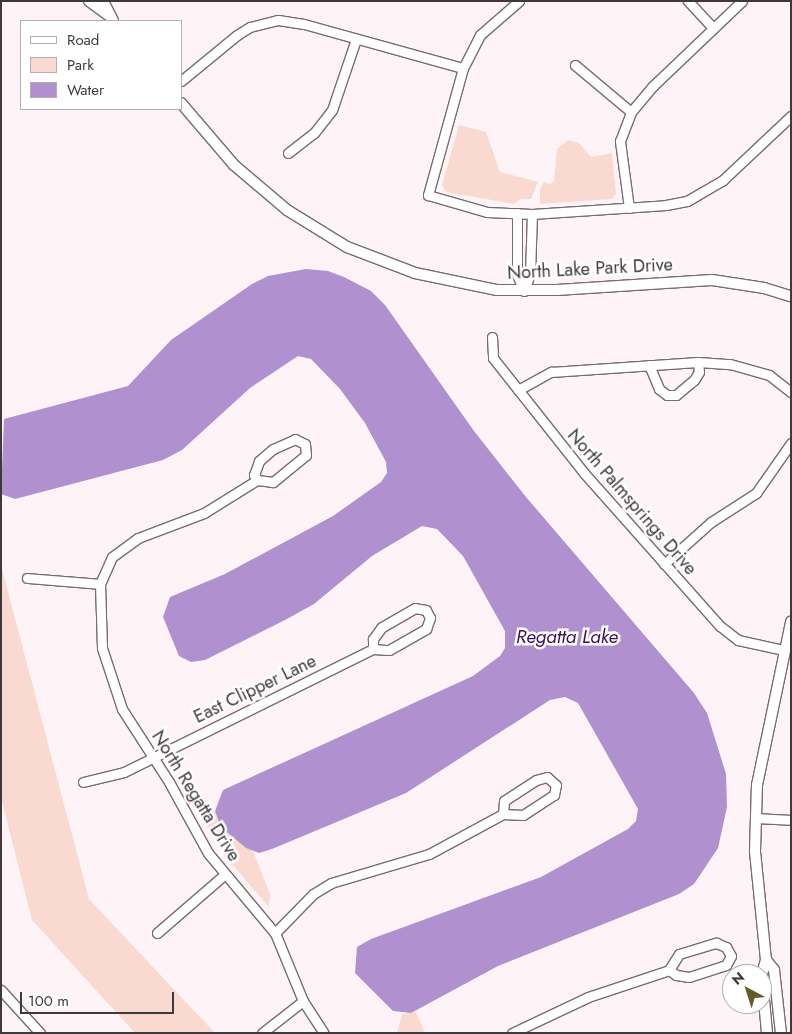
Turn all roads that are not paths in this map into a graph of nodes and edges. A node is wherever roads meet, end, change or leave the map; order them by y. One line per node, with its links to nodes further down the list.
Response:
1 (89, 1): 6 (street)
2 (103, 1): 6 (street)
3 (519, 1): 10 (street)
4 (688, 1): 7 (street)
5 (742, 1): 7 (street)
6 (111, 18)
7 (713, 28): 13 (street)
8 (356, 39): 10 (street); 11 (street); 15 (street)
9 (575, 65): 13 (street)
10 (463, 68): 17 (street)
11 (182, 81)
12 (182, 104): 19 (street, North Lake Park Drive)
13 (631, 112): 16 (street)
14 (791, 116): 16 (street)
15 (288, 153)
16 (630, 208): 18 (street)
17 (517, 213): 18 (street); 19 (street)
18 (532, 214): 19 (street)
19 (524, 291): 20 (street, North Lake Park Drive)
20 (791, 296)
21 (492, 337): 24 (street, North Palmsprings Drive)
22 (698, 362): 23 (street); 23 (street); 25 (street)
23 (649, 365): 24 (street)
24 (518, 390): 28 (street, North Palmsprings Drive)
25 (791, 392)
26 (791, 443): 28 (street)
27 (257, 480): 27 (street); 30 (street)
28 (664, 564): 33 (street, North Palmsprings Drive)
29 (28, 578): 30 (street)
30 (100, 584): 34 (street, North Regatta Drive)
31 (791, 622): 33 (street)
32 (372, 649): 32 (street, East Clipper Lane); 34 (street, East Clipper Lane)
33 (783, 650): 37 (street)
34 (152, 757): 35 (street, East Clipper Lane); 39 (street, North Regatta Drive)
35 (83, 782)
36 (503, 814): 36 (street); 41 (street)
37 (755, 818): 38 (street); 42 (street)
38 (791, 820)
39 (225, 874): 40 (street); 41 (street, North Regatta Drive)
40 (156, 932)
41 (275, 933): 46 (street, North Regatta Drive)
42 (766, 960): 43 (street); 53 (street)
43 (765, 964)
44 (669, 970): 44 (street); 51 (street)
45 (1, 990): 48 (street)
46 (302, 1001): 49 (street); 50 (street, North Regatta Drive)
47 (765, 1014): 52 (street)
48 (40, 1033)
49 (262, 1033)
50 (324, 1033)
51 (512, 1033)
52 (767, 1033)
53 (781, 1033)

